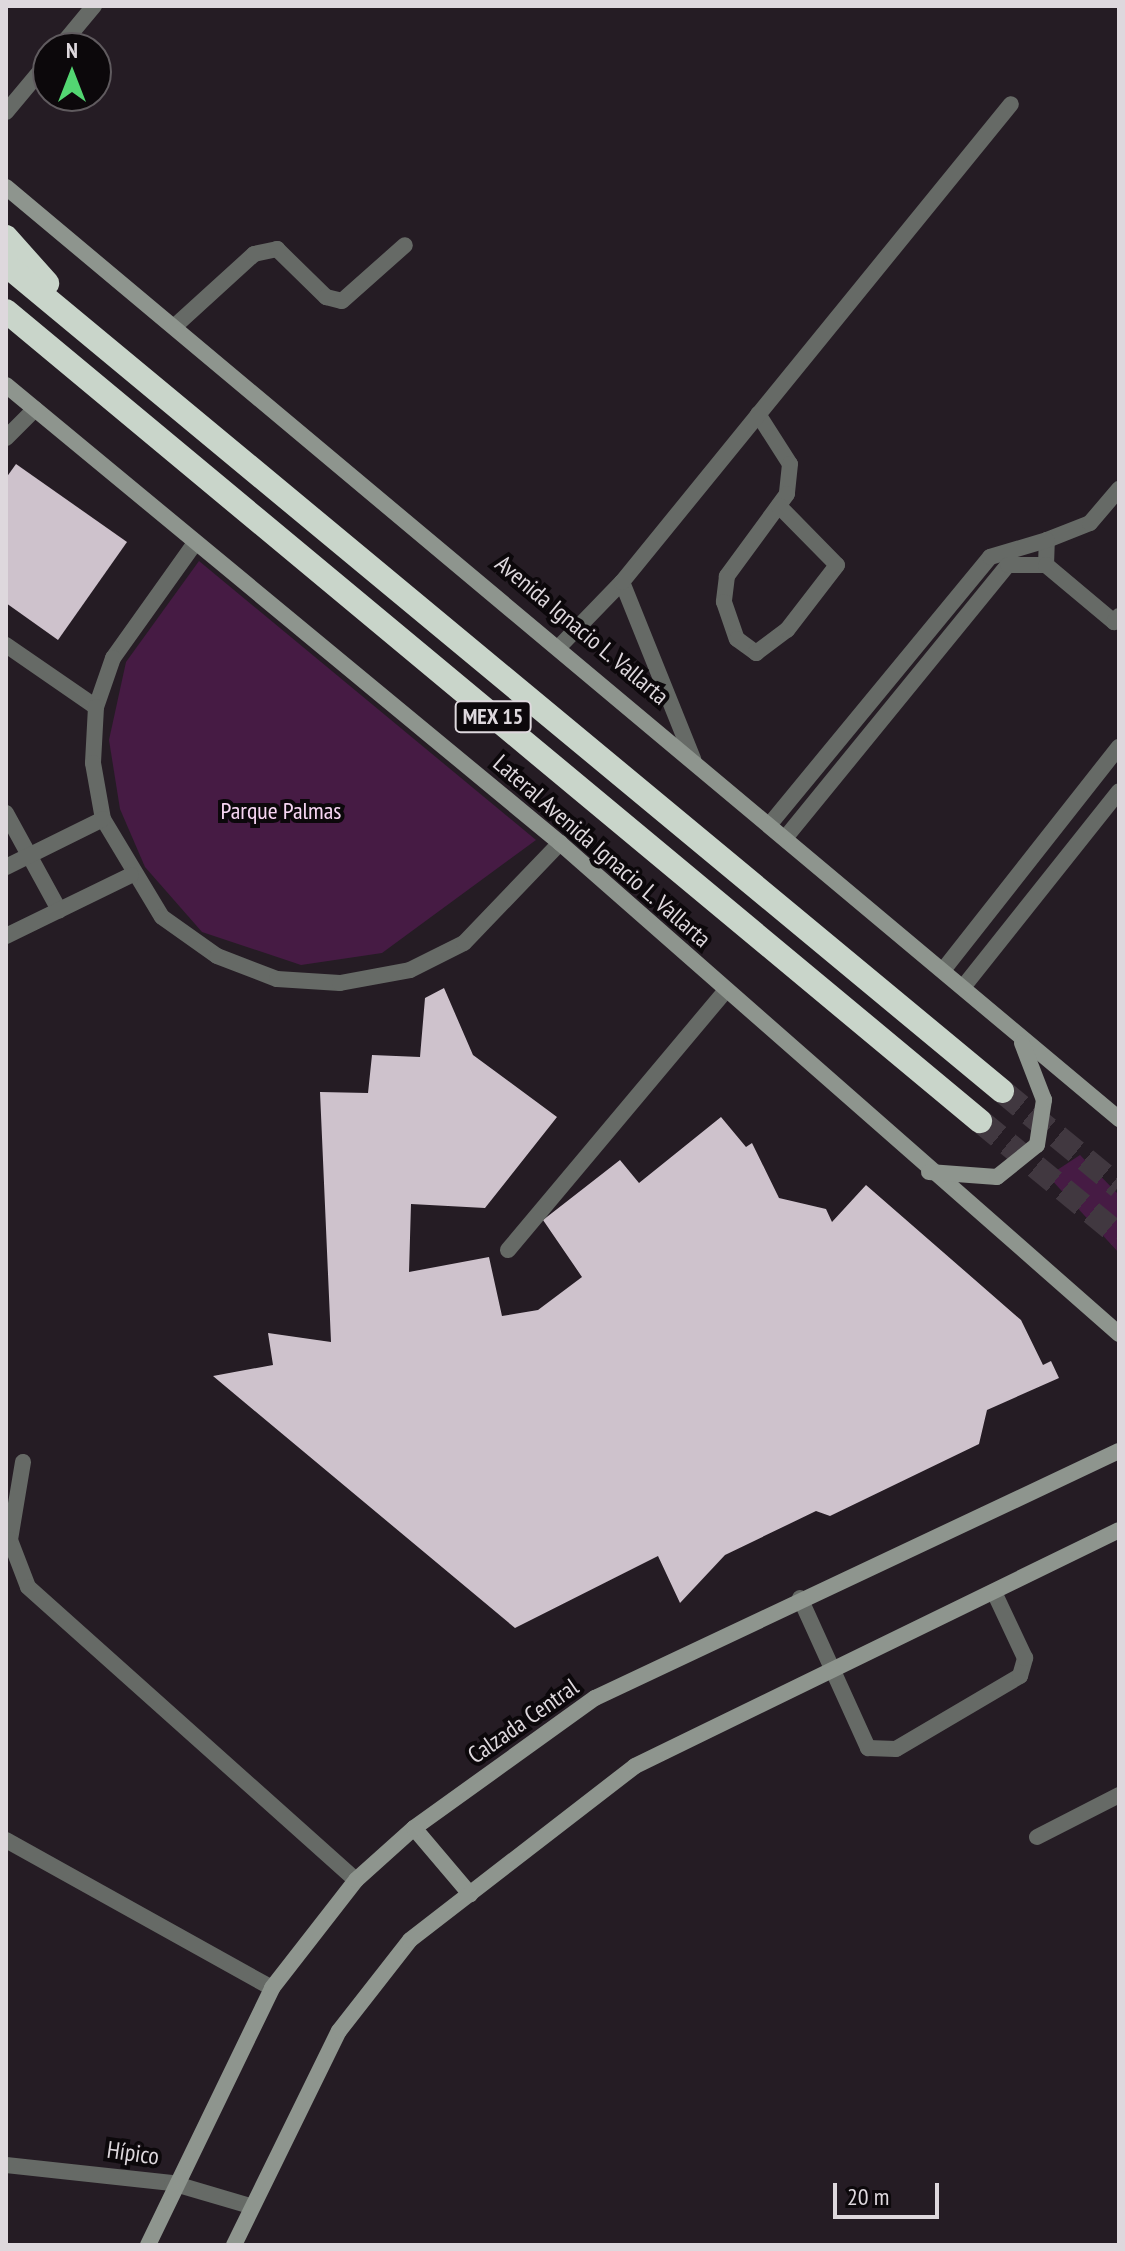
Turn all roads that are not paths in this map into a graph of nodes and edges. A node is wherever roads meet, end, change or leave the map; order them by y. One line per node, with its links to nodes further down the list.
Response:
1 (94, 6): 2 (street)
2 (72, 32)
3 (32, 81): 5 (street)
4 (1011, 104): 15 (street)
5 (6, 112)
6 (6, 187): 11 (street, Avenida Ignacio L. Vallarta)
7 (6, 237): 12 (highway)
8 (405, 245): 11 (street)
9 (6, 265): 12 (highway, MEX 15)
10 (6, 311): 46 (highway, MEX 15)
11 (175, 326): 25 (street, Avenida Ignacio L. Vallarta)
12 (111, 352): 44 (highway, MEX 15)
13 (6, 385): 14 (street, Lateral Avenida Ignacio L. Vallarta)
14 (35, 409): 16 (street); 20 (street, Lateral Avenida Ignacio L. Vallarta)
15 (758, 414): 18 (street); 22 (street)
16 (6, 438)
17 (1119, 489): 19 (street)
18 (779, 506): 18 (street)
19 (1047, 540): 21 (street); 32 (street)
20 (195, 543): 26 (street); 34 (street, Lateral Avenida Ignacio L. Vallarta)
21 (1046, 565): 23 (street); 33 (street)
22 (622, 582): 25 (street); 28 (street)
23 (1119, 616)
24 (6, 645): 26 (street)
25 (559, 647): 28 (street, Avenida Ignacio L. Vallarta)
26 (96, 707): 31 (street)
27 (1119, 747): 40 (street)
28 (693, 759): 32 (street, Avenida Ignacio L. Vallarta)
29 (1119, 791): 41 (street)
30 (6, 813): 35 (street)
31 (103, 819): 35 (street); 37 (street)
32 (770, 824): 33 (street, Avenida Ignacio L. Vallarta)
33 (786, 837): 40 (street, Avenida Ignacio L. Vallarta)
34 (560, 843): 37 (street); 42 (street, Lateral Avenida Ignacio L. Vallarta)
35 (28, 856): 36 (street); 38 (street)
36 (6, 867)
37 (131, 875): 38 (street)
38 (59, 910): 39 (street)
39 (6, 936)
40 (944, 969): 41 (street, Avenida Ignacio L. Vallarta)
41 (964, 986): 43 (street, Avenida Ignacio L. Vallarta)
42 (725, 991): 47 (street, Lateral Avenida Ignacio L. Vallarta); 48 (street)
43 (1019, 1036): 45 (street, Avenida Ignacio L. Vallarta); 47 (street)
44 (1002, 1091)
45 (1119, 1119)
46 (980, 1121)
47 (927, 1172): 49 (street, Lateral Avenida Ignacio L. Vallarta)
48 (508, 1250)
49 (1119, 1334)
50 (1119, 1451): 54 (street, Calzada Central)
51 (23, 1462): 60 (street)
52 (1119, 1530): 53 (street)
53 (994, 1592): 55 (street); 55 (street)
54 (800, 1598): 55 (street); 57 (street, Calzada Central)
55 (835, 1669): 61 (street)
56 (1119, 1795): 58 (street)
57 (414, 1828): 60 (street, Calzada Central); 61 (street)
58 (1037, 1837)
59 (6, 1840): 62 (street)
60 (356, 1880): 62 (street, Calzada Central)
61 (470, 1894): 65 (street)
62 (272, 1988): 64 (street, Calzada Central)
63 (6, 2165): 64 (street, Hípico)
64 (172, 2183): 65 (street, Hípico); 66 (street, Calzada Central)
65 (250, 2206): 67 (street)
66 (148, 2245)
67 (234, 2245)

